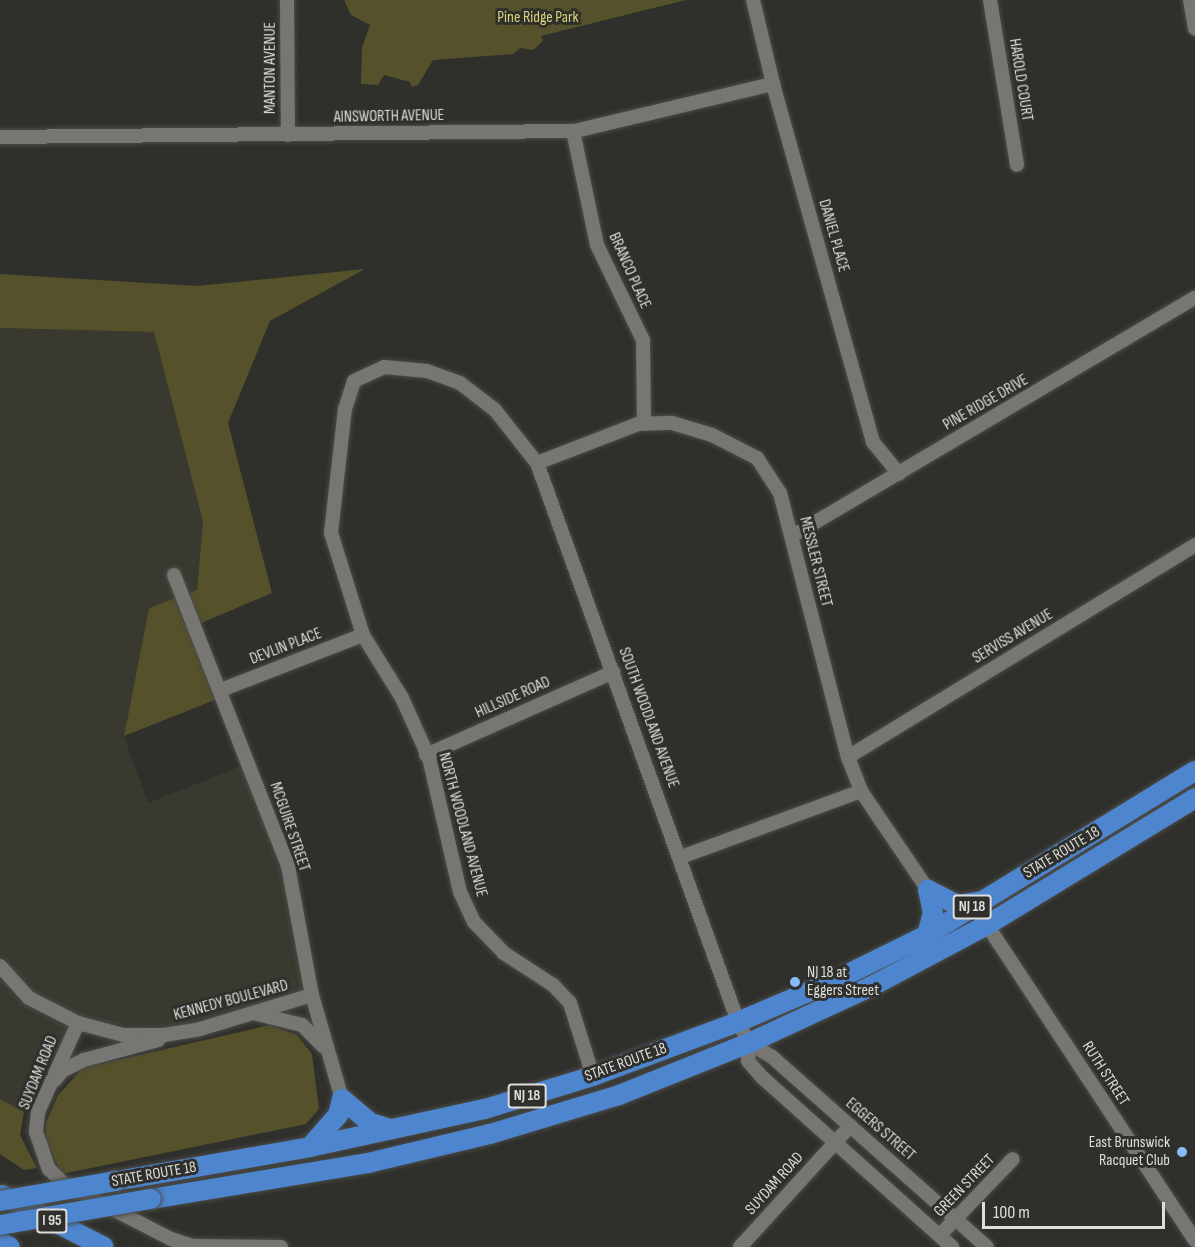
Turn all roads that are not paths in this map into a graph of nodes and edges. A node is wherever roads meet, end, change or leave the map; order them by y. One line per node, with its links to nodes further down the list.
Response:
1 (287, 0): 8 (street, MANTON AVENUE)
2 (753, 0): 6 (street, DANIEL PLACE)
3 (990, 0): 10 (street, HAROLD COURT)
4 (1190, 0): 5 (street)
5 (1195, 29)
6 (773, 84): 7 (street, AINSWORTH AVENUE); 15 (street, DANIEL PLACE)
7 (573, 131): 8 (street, AINSWORTH AVENUE); 12 (street, BRANCO PLACE)
8 (288, 135): 9 (street, AINSWORTH AVENUE)
9 (0, 137)
10 (1017, 165)
11 (1195, 300): 15 (street, PINE RIDGE DRIVE)
12 (644, 423): 14 (street, MESSLER STREET); 16 (street, MESSLER STREET)
13 (513, 433): 14 (street, SOUTH WOODLAND AVENUE); 19 (street, NORTH WOODLAND AVENUE)
14 (537, 463): 20 (street, SOUTH WOODLAND AVENUE)
15 (899, 474): 16 (street, PINE RIDGE DRIVE)
16 (792, 536): 23 (street, MESSLER STREET)
17 (1195, 545): 23 (street, SERVISS AVENUE)
18 (174, 575): 21 (street, MCGUIRE STREET)
19 (363, 635): 21 (street, DEVLIN PLACE); 22 (street, NORTH WOODLAND AVENUE)
20 (613, 672): 22 (street, HILLSIDE ROAD); 27 (street, SOUTH WOODLAND AVENUE)
21 (221, 690): 33 (street, MCGUIRE STREET)
22 (426, 755): 40 (street, NORTH WOODLAND AVENUE)
23 (848, 757): 25 (street, MESSLER STREET)
24 (1195, 771): 29 (highway, STATE ROUTE 18 / NJ 18)
25 (861, 791): 27 (street); 28 (street, MESSLER STREET)
26 (1195, 798): 30 (highway, STATE ROUTE 18 / NJ 18)
27 (681, 857): 35 (street, SOUTH WOODLAND AVENUE)
28 (928, 890): 29 (highway); 31 (highway)
29 (978, 902): 31 (highway, STATE ROUTE 18 / NJ 18)
30 (987, 925): 38 (highway, STATE ROUTE 18 / NJ 18); 53 (street, RUTH STREET)
31 (927, 935): 35 (highway, STATE ROUTE 18 / NJ 18)
32 (0, 966): 36 (street, KENNEDY BOULEVARD)
33 (312, 995): 34 (street, KENNEDY BOULEVARD); 39 (street, MCGUIRE STREET)
34 (252, 1013): 37 (street, KENNEDY BOULEVARD); 39 (street)
35 (738, 1022): 38 (street); 40 (highway, STATE ROUTE 18 / NJ 18)
36 (78, 1023): 37 (street, KENNEDY BOULEVARD); 41 (street, SUYDAM ROAD)
37 (200, 1029): 41 (street)
38 (749, 1043): 43 (street, EGGERS STREET); 45 (street); 51 (highway, STATE ROUTE 18 / NJ 18, bridge)
39 (327, 1052): 42 (street, MCGUIRE STREET)
40 (592, 1076): 44 (highway, STATE ROUTE 18 / NJ 18)
41 (48, 1088): 57 (street, SUYDAM ROAD)
42 (342, 1099): 44 (highway); 46 (highway)
43 (850, 1126): 45 (street, SUYDAM ROAD); 50 (street, EGGERS STREET)
44 (389, 1129): 46 (highway, STATE ROUTE 18 / NJ 18)
45 (834, 1143): 52 (street); 58 (street, SUYDAM ROAD)
46 (310, 1147): 49 (highway, STATE ROUTE 18 / NJ 18, bridge)
47 (1013, 1159): 50 (street, GREEN STREET)
48 (0, 1194): 56 (highway, I 95)
49 (0, 1201)
50 (957, 1220): 52 (street, GREEN STREET); 60 (street, EGGERS STREET)
51 (0, 1225)
52 (940, 1235): 59 (street)
53 (1195, 1241)
54 (0, 1242): 55 (highway)
55 (10, 1247)
56 (104, 1247)
57 (281, 1247)
58 (740, 1247)
59 (952, 1247)
60 (987, 1247)

